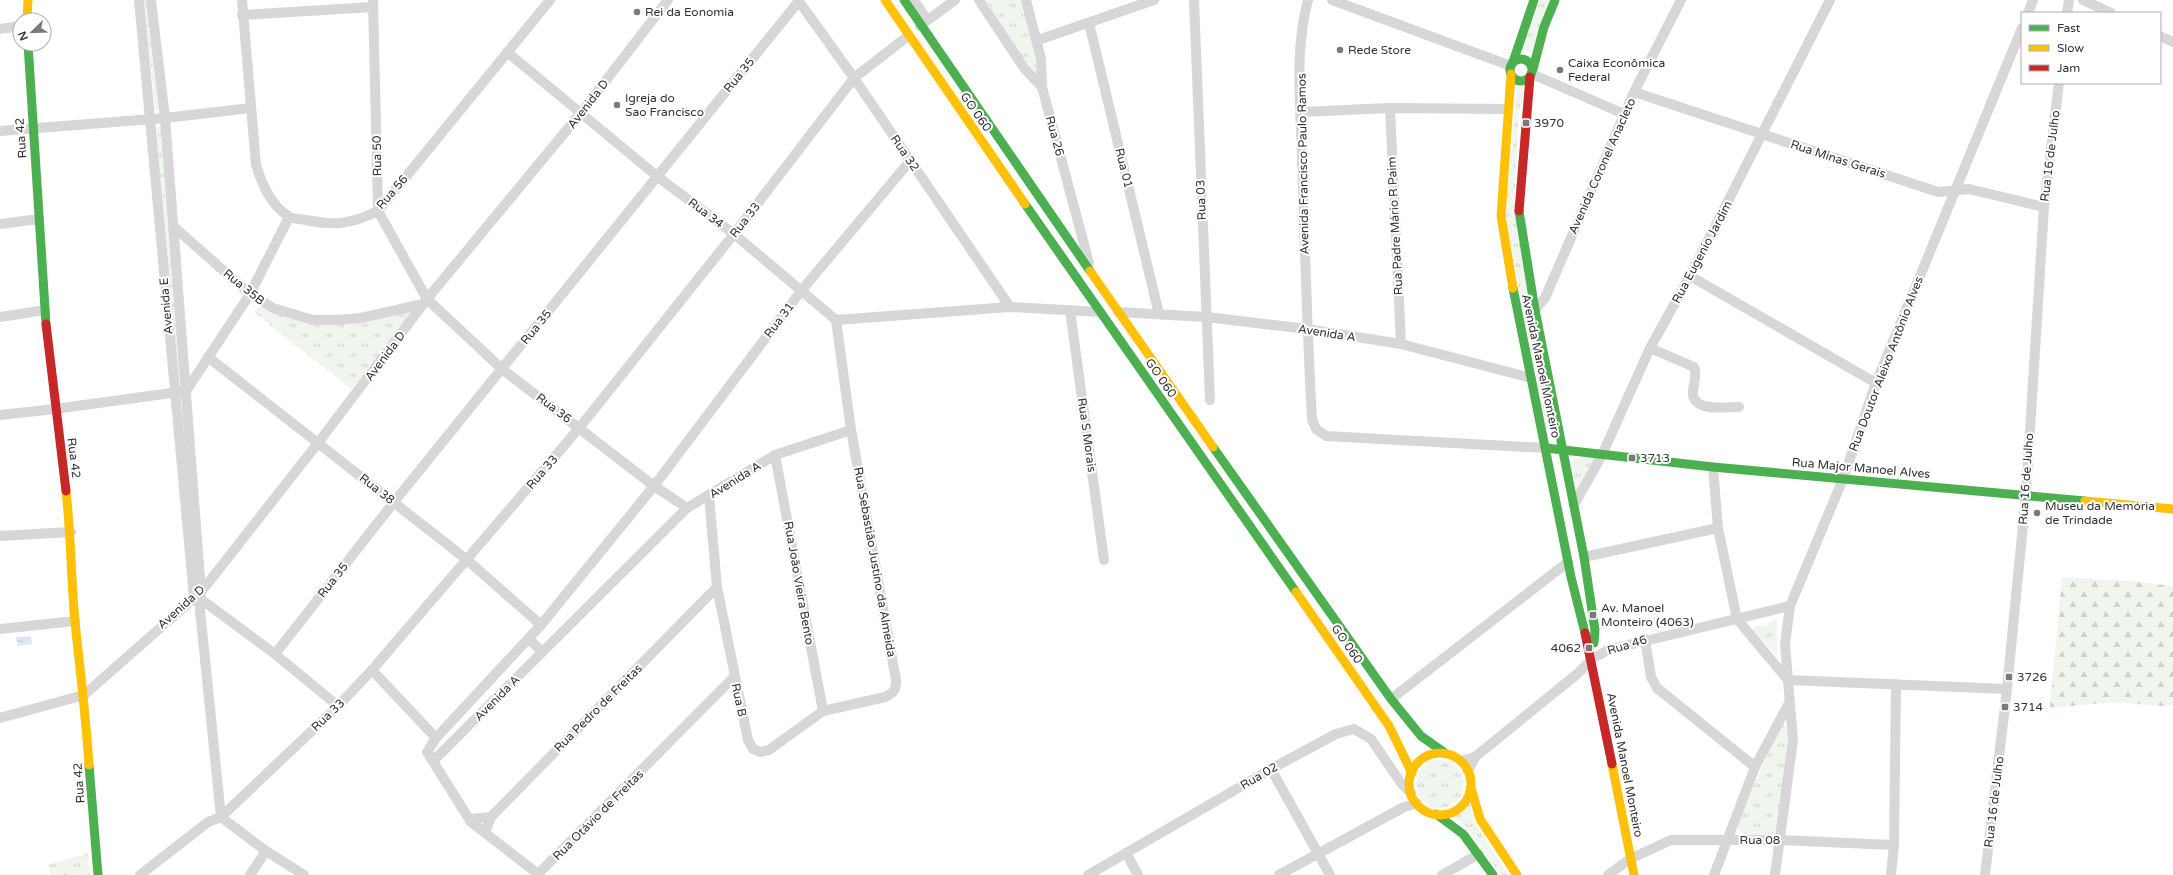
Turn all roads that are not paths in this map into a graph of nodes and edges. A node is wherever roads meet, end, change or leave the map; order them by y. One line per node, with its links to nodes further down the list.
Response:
1 (28, 0): 27 (main road)
2 (139, 0): 56 (street, Avenida E)
3 (151, 0): 55 (street, Avenida E)
4 (242, 0): 31 (street)
5 (550, 0): 42 (street, Rua 56)
6 (668, 0): 53 (street, Avenida D)
7 (885, 0): 37 (main road, GO 060)
8 (904, 0): 32 (main road, GO 060)
9 (914, 0): 32 (street)
10 (955, 0): 32 (street)
11 (979, 0): 47 (street)
12 (1026, 0): 39 (street, Rua 26)
13 (1154, 0): 26 (street)
14 (1194, 0): 83 (street, Rua 03)
15 (1308, 0): 52 (street, Avenida Francisco Paulo Ramos)
16 (1332, 0): 43 (street)
17 (1534, 0): 43 (main road, Avenida Manoel Monteiro)
18 (1555, 0): 44 (main road, Avenida Manoel Monteiro)
19 (1681, 0): 48 (street, Avenida Coronel Anacleto)
20 (1830, 0): 59 (street, Rua Eugenio Jardim)
21 (2033, 0): 28 (street)
22 (2069, 0): 29 (street)
23 (2084, 0): 30 (street)
24 (798, 1): 45 (street, Rua 32); 61 (street, Rua 35)
25 (373, 3): 31 (street); 64 (street, Rua 50)
26 (1138, 3): 33 (street)
27 (28, 12)
28 (2028, 12)
29 (2067, 12)
30 (2109, 12)
31 (242, 15): 49 (street)
32 (924, 23): 70 (main road, GO 060)
33 (1089, 23): 39 (street); 81 (street, Rua 01)
34 (12, 27): 35 (street)
35 (0, 29)
36 (2021, 30): 62 (street, Rua Doutor Aleixo Antônio Alves)
37 (908, 36): 45 (street, Rua 33); 79 (main road, GO 060)
38 (2161, 36): 40 (street)
39 (1038, 40): 47 (street, Rua 26)
40 (2173, 42)
41 (28, 52): 57 (main road, Rua 42)
42 (507, 52): 53 (street, Rua 34); 64 (street, Rua 56)
43 (1511, 67): 44 (main road); 44 (main road); 51 (main road, Avenida Manoel Monteiro)
44 (1531, 73): 54 (street); 78 (main road, Avenida Manoel Monteiro)
45 (854, 78): 60 (street, Rua 32); 69 (street, Rua 33)
46 (2059, 84): 63 (street, Rua 16 de Julho)
47 (1042, 87): 70 (street, Rua 26)
48 (1634, 92): 54 (street, Avenida Coronel Anacleto); 59 (street, Rua Minas Gerais)
49 (251, 108): 55 (street); 65 (street)
50 (1390, 108): 51 (street); 52 (street); 86 (street, Rua Padre Mário R Paim)
51 (1507, 109): 90 (main road, Avenida Manoel Monteiro)
52 (1301, 112): 85 (street, Avenida Francisco Paulo Ramos)
53 (580, 114): 61 (street, Rua 34); 74 (street, Avenida D)
54 (1624, 114): 78 (street, Avenida Coronel Anacleto)
55 (165, 118): 56 (street); 68 (street, Avenida E)
56 (151, 119): 57 (street); 93 (street, Avenida E)
57 (32, 127): 58 (street); 66 (main road, Rua 42)
58 (0, 131)
59 (1763, 134): 62 (street, Rua Minas Gerais); 71 (street, Rua Eugenio Jardim)
60 (910, 161): 72 (street, Rua 31); 75 (street, Rua 32)
61 (658, 177): 69 (street, Rua 34); 89 (street, Rua 35)
62 (1955, 191): 63 (street, Rua Minas Gerais); 91 (street, Rua Doutor Aleixo Antônio Alves)
63 (2044, 207): 108 (street, Rua 16 de Julho)
64 (378, 211): 65 (street, Rua 56); 74 (street, Rua 50)
65 (289, 217): 73 (street)
66 (39, 218): 67 (street); 76 (main road, Rua 42)
67 (0, 224)
68 (173, 226): 73 (street, Rua 35B); 92 (street, Avenida E)
69 (734, 234): 72 (street, Rua 34); 98 (street, Rua 33)
70 (1091, 271): 80 (main road, GO 060)
71 (1690, 276): 87 (street, Rua Eugenio Jardim); 91 (street)
72 (801, 291): 84 (street, Rua 34); 107 (street, Rua 31)
73 (250, 294): 74 (street, Rua 35B); 88 (street)
74 (425, 302): 89 (street, Rua 36); 100 (street, Avenida D)
75 (1010, 307): 77 (street); 84 (street)
76 (45, 310): 82 (street); 96 (main road, Rua 42)
77 (1070, 310): 79 (street); 120 (street, Rua S Morais)
78 (1535, 310): 102 (main road, Avenida Manoel Monteiro)
79 (1100, 312): 156 (main road, GO 060)
80 (1118, 312): 81 (street, Avenida A); 143 (main road, GO 060)
81 (1159, 314): 83 (street, Avenida A)
82 (0, 317)
83 (1206, 317): 85 (street, Avenida A); 94 (street, Rua 03)
84 (836, 320): 99 (street)
85 (1307, 329): 86 (street, Avenida A); 101 (street, Avenida Francisco Paulo Ramos)
86 (1401, 344): 90 (street, Avenida A)
87 (1650, 348): 95 (street); 104 (street, Rua Eugenio Jardim)
88 (208, 357): 92 (street); 100 (street, Rua 38)
89 (502, 369): 98 (street, Rua 36); 110 (street, Rua 35)
90 (1531, 378): 101 (main road, Avenida Manoel Monteiro)
91 (1876, 383): 106 (street, Rua Doutor Aleixo Antônio Alves)
92 (186, 391): 93 (street); 114 (street, Avenida E)
93 (173, 392): 96 (street); 114 (street, Avenida E)
94 (1210, 400)
95 (1739, 407)
96 (55, 409): 97 (street); 116 (main road, Rua 42)
97 (0, 415)
98 (580, 427): 107 (street, Rua 36); 119 (street, Rua 33)
99 (851, 430): 103 (street, Avenida A); 141 (street, Rua Sebastião Justino da Almeida)
100 (318, 443): 110 (street, Rua 38); 125 (street, Avenida D)
101 (1546, 448): 102 (main road, Rua Major Manoel Alves); 121 (main road, Avenida Manoel Monteiro)
102 (1564, 449): 104 (main road, Rua Major Manoel Alves); 111 (main road, Avenida Manoel Monteiro)
103 (776, 455): 109 (street, Avenida A); 146 (street, Rua João Vieira Bento)
104 (1602, 455): 105 (main road, Rua Major Manoel Alves); 111 (street, Rua Eugenio Jardim)
105 (1712, 467): 106 (main road, Rua Major Manoel Alves); 115 (street)
106 (1843, 479): 108 (main road, Rua Major Manoel Alves); 126 (street, Rua Doutor Aleixo Antônio Alves)
107 (654, 486): 112 (street, Rua 36); 129 (street, Avenida A)
108 (2026, 494): 113 (main road, Rua Major Manoel Alves); 140 (street, Rua 16 de Julho)
109 (709, 496): 112 (street, Avenida A); 124 (street, Rua B)
110 (394, 502): 119 (street, Rua 38); 134 (street, Rua 35)
111 (1574, 505): 118 (main road, Avenida Manoel Monteiro)
112 (687, 508): 133 (street, Avenida A)
113 (2173, 509)
114 (191, 526): 125 (street, Avenida E)
115 (1718, 528): 118 (street); 127 (street)
116 (71, 532): 117 (street); 128 (main road, Rua 42)
117 (0, 536)
118 (1584, 557): 122 (main road, Avenida Manoel Monteiro)
119 (466, 559): 129 (street, Rua 38); 136 (street, Rua 33)
120 (1104, 560)
121 (1568, 562): 123 (main road, Avenida Manoel Monteiro); 143 (street)
122 (1587, 574): 123 (main road); 135 (main road, Avenida Manoel Monteiro)
123 (1571, 577): 135 (main road, Avenida Manoel Monteiro)
124 (717, 587): 137 (street, Rua B); 161 (street, Rua Pedro de Freitas)
125 (199, 600): 134 (street); 142 (street, Avenida D); 160 (street, Avenida E)
126 (1790, 606): 127 (street, Rua 46); 138 (street, Rua Doutor Aleixo Antônio Alves)
127 (1737, 619): 132 (street, Rua 46); 138 (street)
128 (75, 621): 130 (street); 142 (main road, Rua 42)
129 (542, 625): 131 (street, Avenida A)
130 (0, 629)
131 (529, 639): 133 (street); 148 (street, Avenida A)
132 (1645, 639): 135 (street, Rua 46); 153 (street)
133 (542, 652): 151 (street, Avenida A)
134 (275, 654): 145 (street)
135 (1592, 659): 150 (street, Rua 46); 171 (main road, Avenida Manoel Monteiro)
136 (372, 670): 145 (street, Rua 33); 148 (street)
137 (734, 677): 146 (street, Rua B); 163 (street, Rua Otávio de Freitas)
138 (1788, 680): 139 (street); 144 (street, Rua Doutor Aleixo Antônio Alves)
139 (1896, 684): 140 (street); 166 (street)
140 (2008, 689): 188 (street, Rua 16 de Julho)
141 (893, 693): 146 (street, Rua B)
142 (84, 695): 147 (street); 172 (main road, Rua 42)
143 (1391, 699): 149 (main road, GO 060)
144 (1790, 702): 153 (street); 165 (street, Rua Doutor Aleixo Antônio Alves)
145 (338, 706): 160 (street, Rua 33)
146 (822, 711)
147 (0, 718)
148 (436, 738): 151 (street, Avenida A)
149 (1445, 753): 152 (main road); 156 (main road)
150 (1475, 757): 152 (street, Rua 46); 155 (street, Rua 46)
151 (433, 761): 162 (street, Rua Otávio de Freitas)
152 (1461, 761): 155 (main road)
153 (1756, 767): 164 (street)
154 (1271, 769): 156 (street, Rua 02); 168 (street, Rua 02); 169 (street)
155 (1468, 770): 157 (main road)
156 (1408, 778): 158 (street, Rua 02)
157 (1471, 788): 159 (main road); 182 (main road)
158 (1414, 798): 159 (main road); 169 (street)
159 (1436, 814): 170 (main road)
160 (221, 817): 167 (street); 173 (street, Rua 33)
161 (491, 817): 162 (street); 163 (street, Rua Pedro de Freitas)
162 (469, 819): 163 (street, Rua Otávio de Freitas)
163 (485, 833)
164 (1727, 840): 165 (street, Rua 08); 171 (street, Rua 08); 185 (street)
165 (1780, 840): 166 (street, Rua 08); 186 (street, Rua Doutor Aleixo Antônio Alves)
166 (1894, 845): 187 (street)
167 (266, 851): 174 (street); 175 (street)
168 (1126, 853): 176 (street, Rua 02); 177 (street)
169 (1318, 853): 178 (street); 179 (street)
170 (1479, 854): 180 (street); 181 (main road)
171 (1630, 859): 183 (street, Rua 08); 184 (main road, Avenida Manoel Monteiro)
172 (98, 875)
173 (140, 875)
174 (250, 875)
175 (304, 875)
176 (1088, 875)
177 (1138, 875)
178 (1279, 875)
179 (1330, 875)
180 (1442, 875)
181 (1493, 875)
182 (1517, 875)
183 (1608, 875)
184 (1634, 875)
185 (1714, 875)
186 (1775, 875)
187 (1891, 875)
188 (1985, 875)

